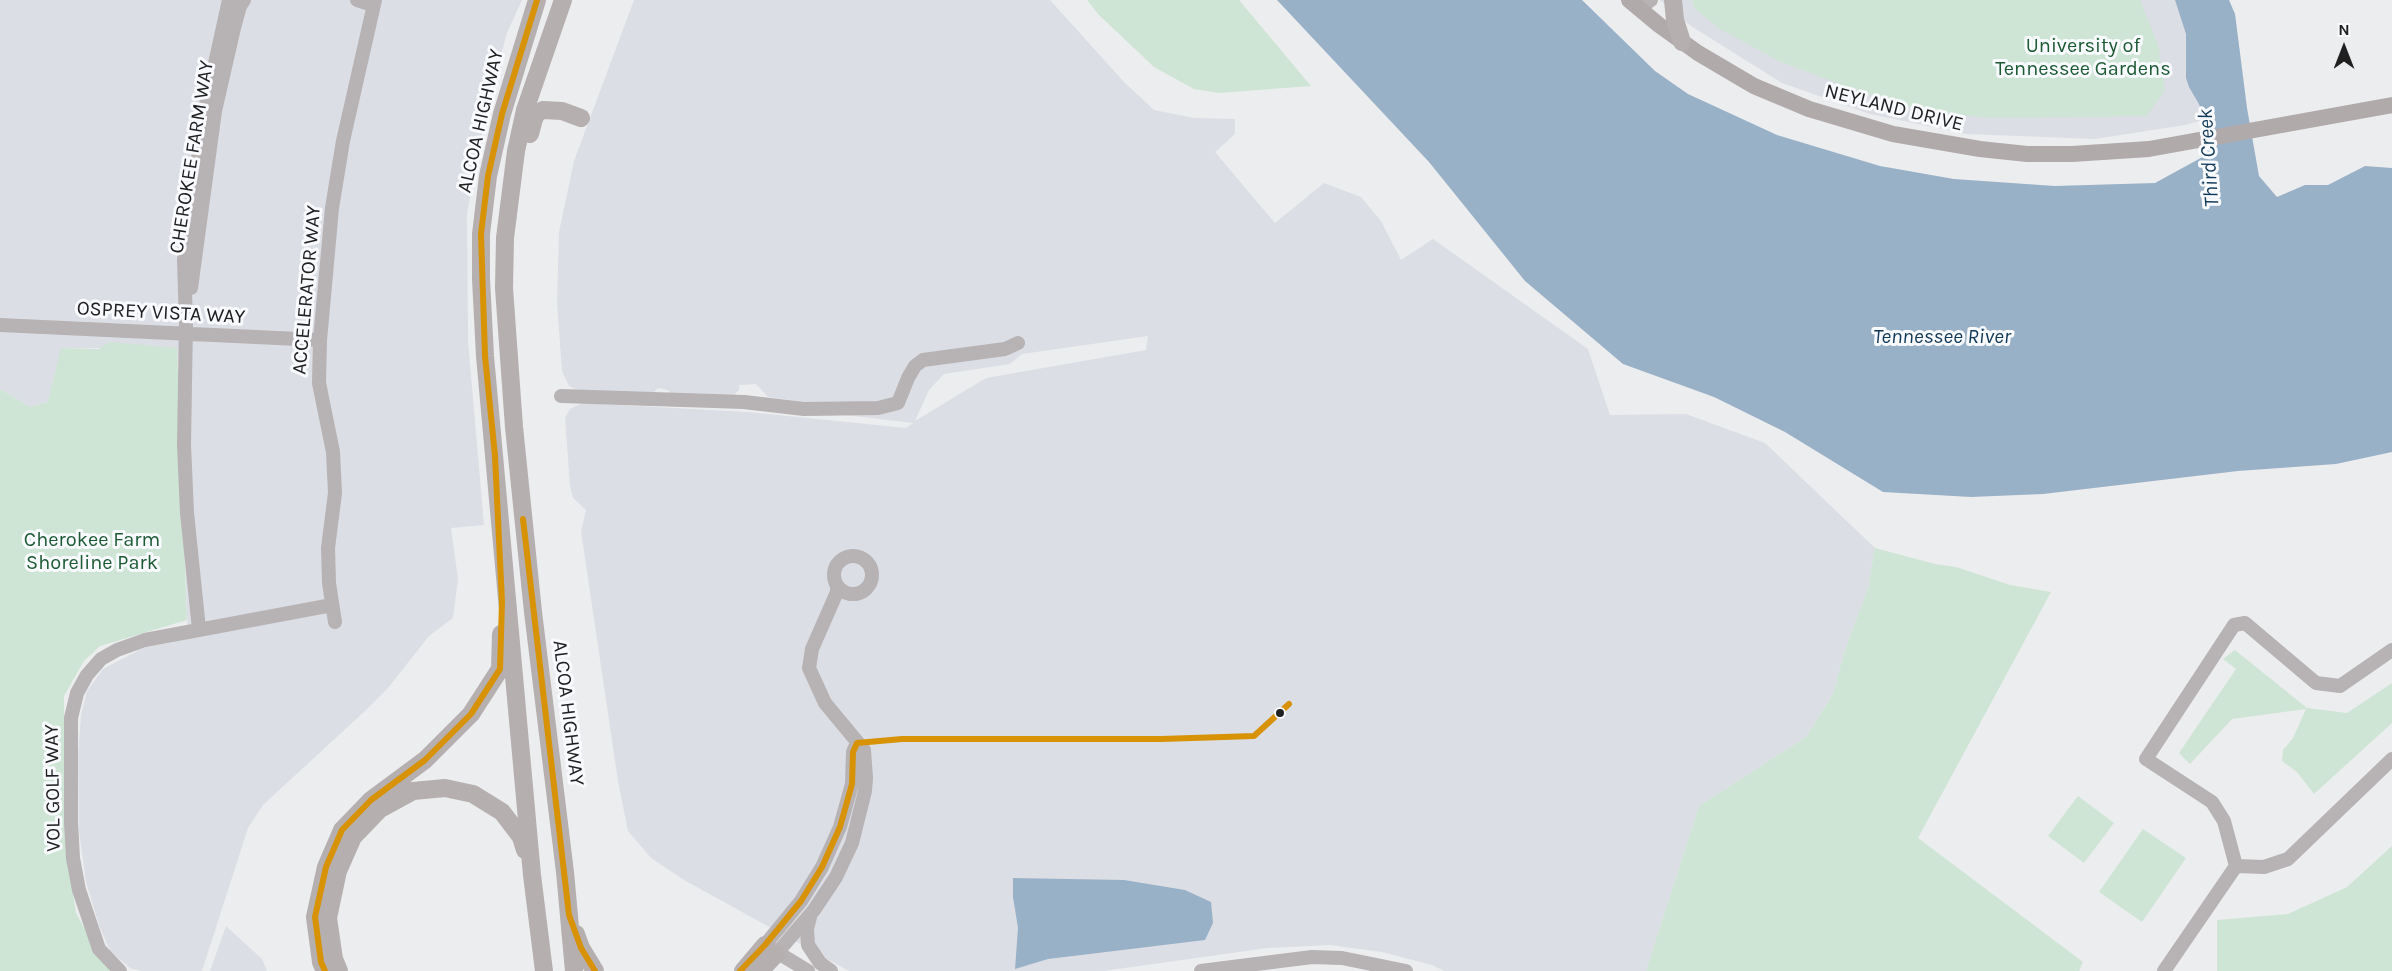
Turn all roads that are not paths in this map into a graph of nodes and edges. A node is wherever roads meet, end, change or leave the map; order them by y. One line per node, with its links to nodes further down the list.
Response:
1 (229, 0): 13 (street, CHEROKEE FARM WAY)
2 (244, 0): 13 (street, CHEROKEE FARM WAY)
3 (357, 0): 7 (street)
4 (537, 0): 18 (highway, ALCOA HIGHWAY)
5 (563, 0): 16 (highway, ALCOA HIGHWAY)
6 (1674, 0): 9 (highway)
7 (374, 3): 14 (street, ACCELERATOR WAY)
8 (1640, 3): 9 (main road, NEYLAND DRIVE)
9 (1682, 42): 10 (main road, NEYLAND DRIVE)
10 (2392, 105)
11 (581, 118): 16 (highway)
12 (0, 325): 13 (street, OSPREY VISTA WAY)
13 (185, 328): 14 (street, OSPREY VISTA WAY); 22 (street, CHEROKEE FARM WAY)
14 (320, 340): 20 (street, ACCELERATOR WAY)
15 (1018, 343): 17 (street)
16 (510, 366): 28 (highway, ALCOA HIGHWAY)
17 (561, 396)
18 (495, 456): 27 (highway, ALCOA HIGHWAY); 33 (highway)
19 (843, 589): 24 (street)
20 (332, 605): 21 (street, ACCELERATOR WAY); 22 (street, VOL GOLF WAY)
21 (335, 622)
22 (199, 629): 32 (street, VOL GOLF WAY)
23 (2392, 650): 26 (street)
24 (857, 743): 29 (street); 30 (street)
25 (2392, 759): 26 (street)
26 (2236, 866): 42 (street)
27 (532, 875): 34 (highway); 35 (highway, ALCOA HIGHWAY)
28 (569, 915): 36 (highway, ALCOA HIGHWAY); 37 (highway)
29 (811, 915): 30 (street); 39 (street)
30 (770, 949): 31 (highway); 38 (street)
31 (747, 970)
32 (120, 971)
33 (325, 971)
34 (339, 971)
35 (544, 971)
36 (574, 971)
37 (595, 971)
38 (807, 971)
39 (831, 971)
40 (1201, 971): 41 (street)
41 (1406, 971)
42 (2164, 971)

